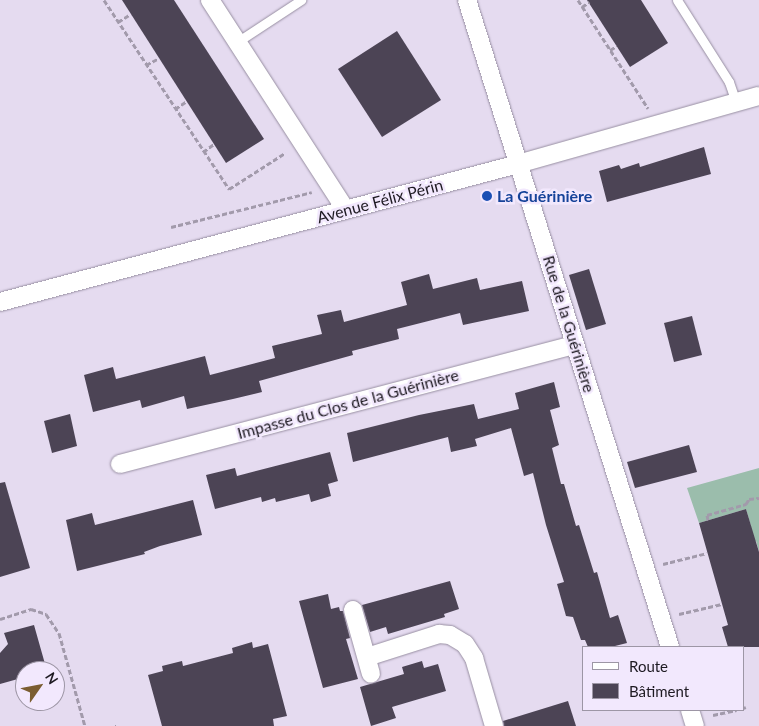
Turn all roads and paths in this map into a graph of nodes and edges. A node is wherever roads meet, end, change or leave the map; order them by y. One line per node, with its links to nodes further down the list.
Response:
1 (104, 0): 10 (path)
2 (210, 0): 11 (street)
3 (301, 0): 11 (lane)
4 (467, 0): 24 (street, Rue de la Guérinière)
5 (578, 0): 8 (path)
6 (677, 0): 18 (lane)
7 (589, 2): 8 (path)
8 (582, 6): 13 (path)
9 (131, 14): 10 (path)
10 (118, 22): 15 (path)
11 (237, 42): 26 (street)
12 (617, 46): 13 (path)
13 (610, 50): 20 (path)
14 (159, 58): 15 (path)
15 (146, 65): 19 (path)
16 (759, 96): 18 (street, Avenue Félix Périn)
17 (187, 101): 19 (path)
18 (736, 102): 20 (street, Avenue Félix Périn)
19 (175, 109): 23 (path)
20 (658, 124): 24 (street, Avenue Félix Périn)
21 (214, 144): 23 (path)
22 (291, 148): 23 (path)
23 (203, 152)
24 (518, 164): 26 (street, Avenue Félix Périn); 29 (street, Rue de la Guérinière)
25 (319, 191): 27 (path)
26 (346, 210): 28 (street, Avenue Félix Périn)
27 (171, 227)
28 (0, 302)
29 (575, 345): 30 (street, Impasse du Clos de la Guérinière); 34 (street, Rue de la Guérinière)
30 (120, 464)
31 (759, 498): 32 (path)
32 (708, 520)
33 (707, 553): 34 (path)
34 (645, 568): 37 (street, Rue de la Guérinière)
35 (722, 604): 37 (path)
36 (353, 610): 40 (street)
37 (661, 618): 39 (street, Rue de la Guérinière)
38 (0, 619): 43 (path)
39 (670, 646)
40 (367, 657): 41 (street); 44 (street)
41 (371, 674)
42 (690, 711): 45 (street)
43 (85, 726)
44 (494, 726)
45 (695, 726)

